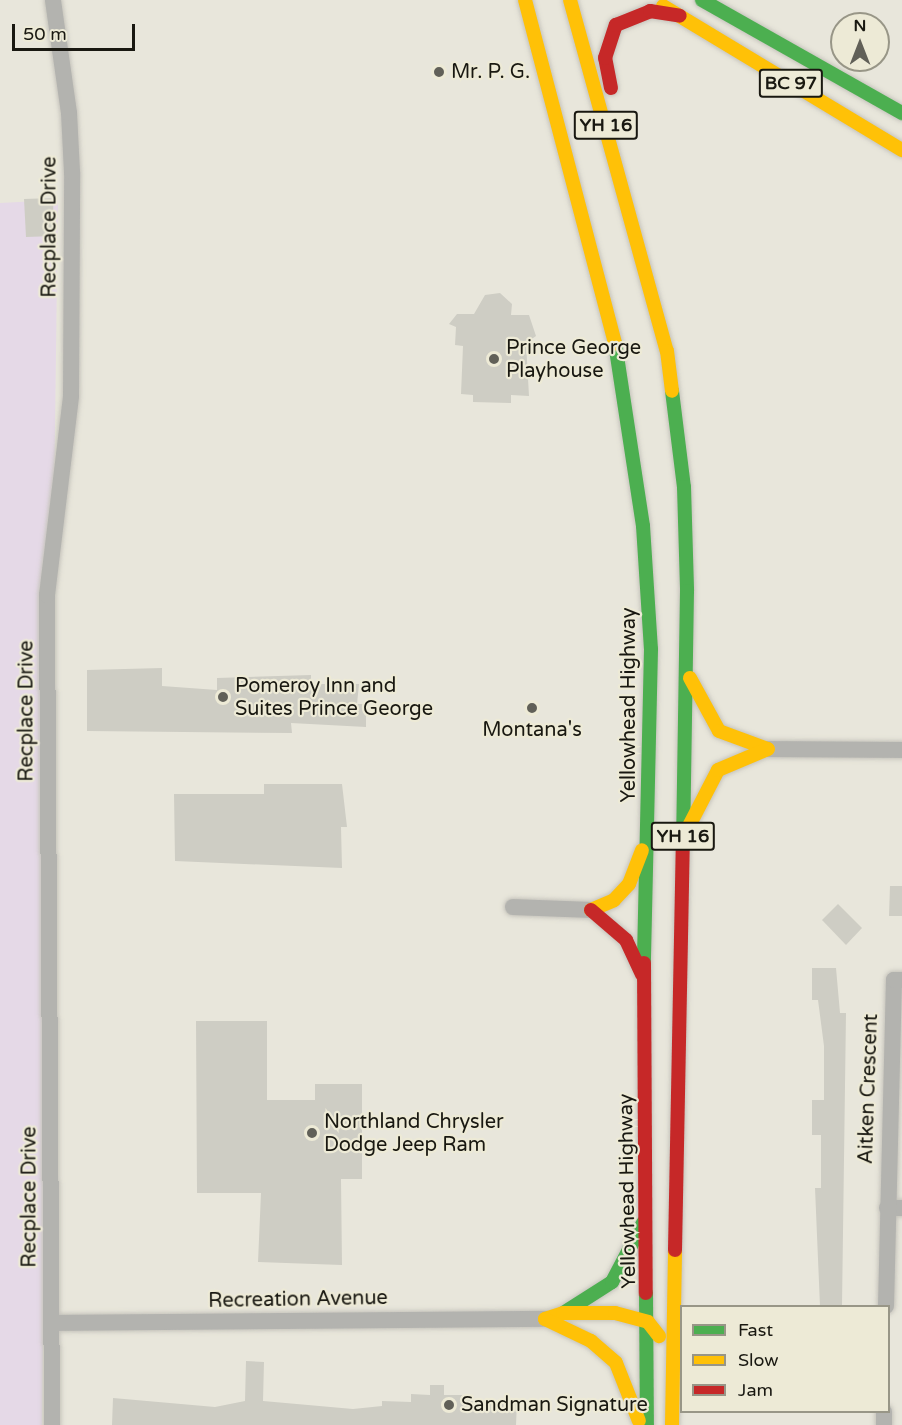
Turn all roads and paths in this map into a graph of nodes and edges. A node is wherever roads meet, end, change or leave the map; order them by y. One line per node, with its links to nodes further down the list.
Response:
1 (53, 0): 27 (street, Recplace Drive)
2 (510, 0): 8 (highway)
3 (525, 0): 8 (highway, Yellowhead Highway / YH 16)
4 (570, 0): 11 (highway, YH 16)
5 (651, 0): 7 (highway, BC 97)
6 (702, 0): 9 (highway, BC 97)
7 (680, 16): 10 (highway, BC 97); 11 (highway)
8 (537, 44): 15 (highway, Yellowhead Highway / YH 16)
9 (902, 113)
10 (902, 150)
11 (642, 250): 12 (highway, YH 16)
12 (685, 665): 13 (highway); 16 (highway, YH 16)
13 (768, 749): 14 (street); 16 (highway)
14 (902, 750)
15 (648, 833): 18 (highway); 19 (highway, Yellowhead Highway / YH 16)
16 (683, 843): 28 (highway, YH 16)
17 (513, 907): 18 (street)
18 (591, 910): 19 (highway)
19 (644, 978): 22 (highway, Yellowhead Highway / YH 16)
20 (902, 980): 21 (street, Aitken Crescent)
21 (894, 1208): 23 (street)
22 (649, 1209): 24 (highway); 26 (highway, Yellowhead Highway / YH 16)
23 (885, 1305)
24 (563, 1312): 25 (highway); 26 (highway)
25 (545, 1318): 27 (street, Recreation Avenue); 30 (highway)
26 (648, 1322): 28 (highway); 31 (highway, Yellowhead Highway / YH 16)
27 (52, 1323): 29 (street, Recplace Drive)
28 (672, 1408): 32 (highway, YH 16)
29 (52, 1425)
30 (640, 1425)
31 (647, 1425)
32 (672, 1425)

